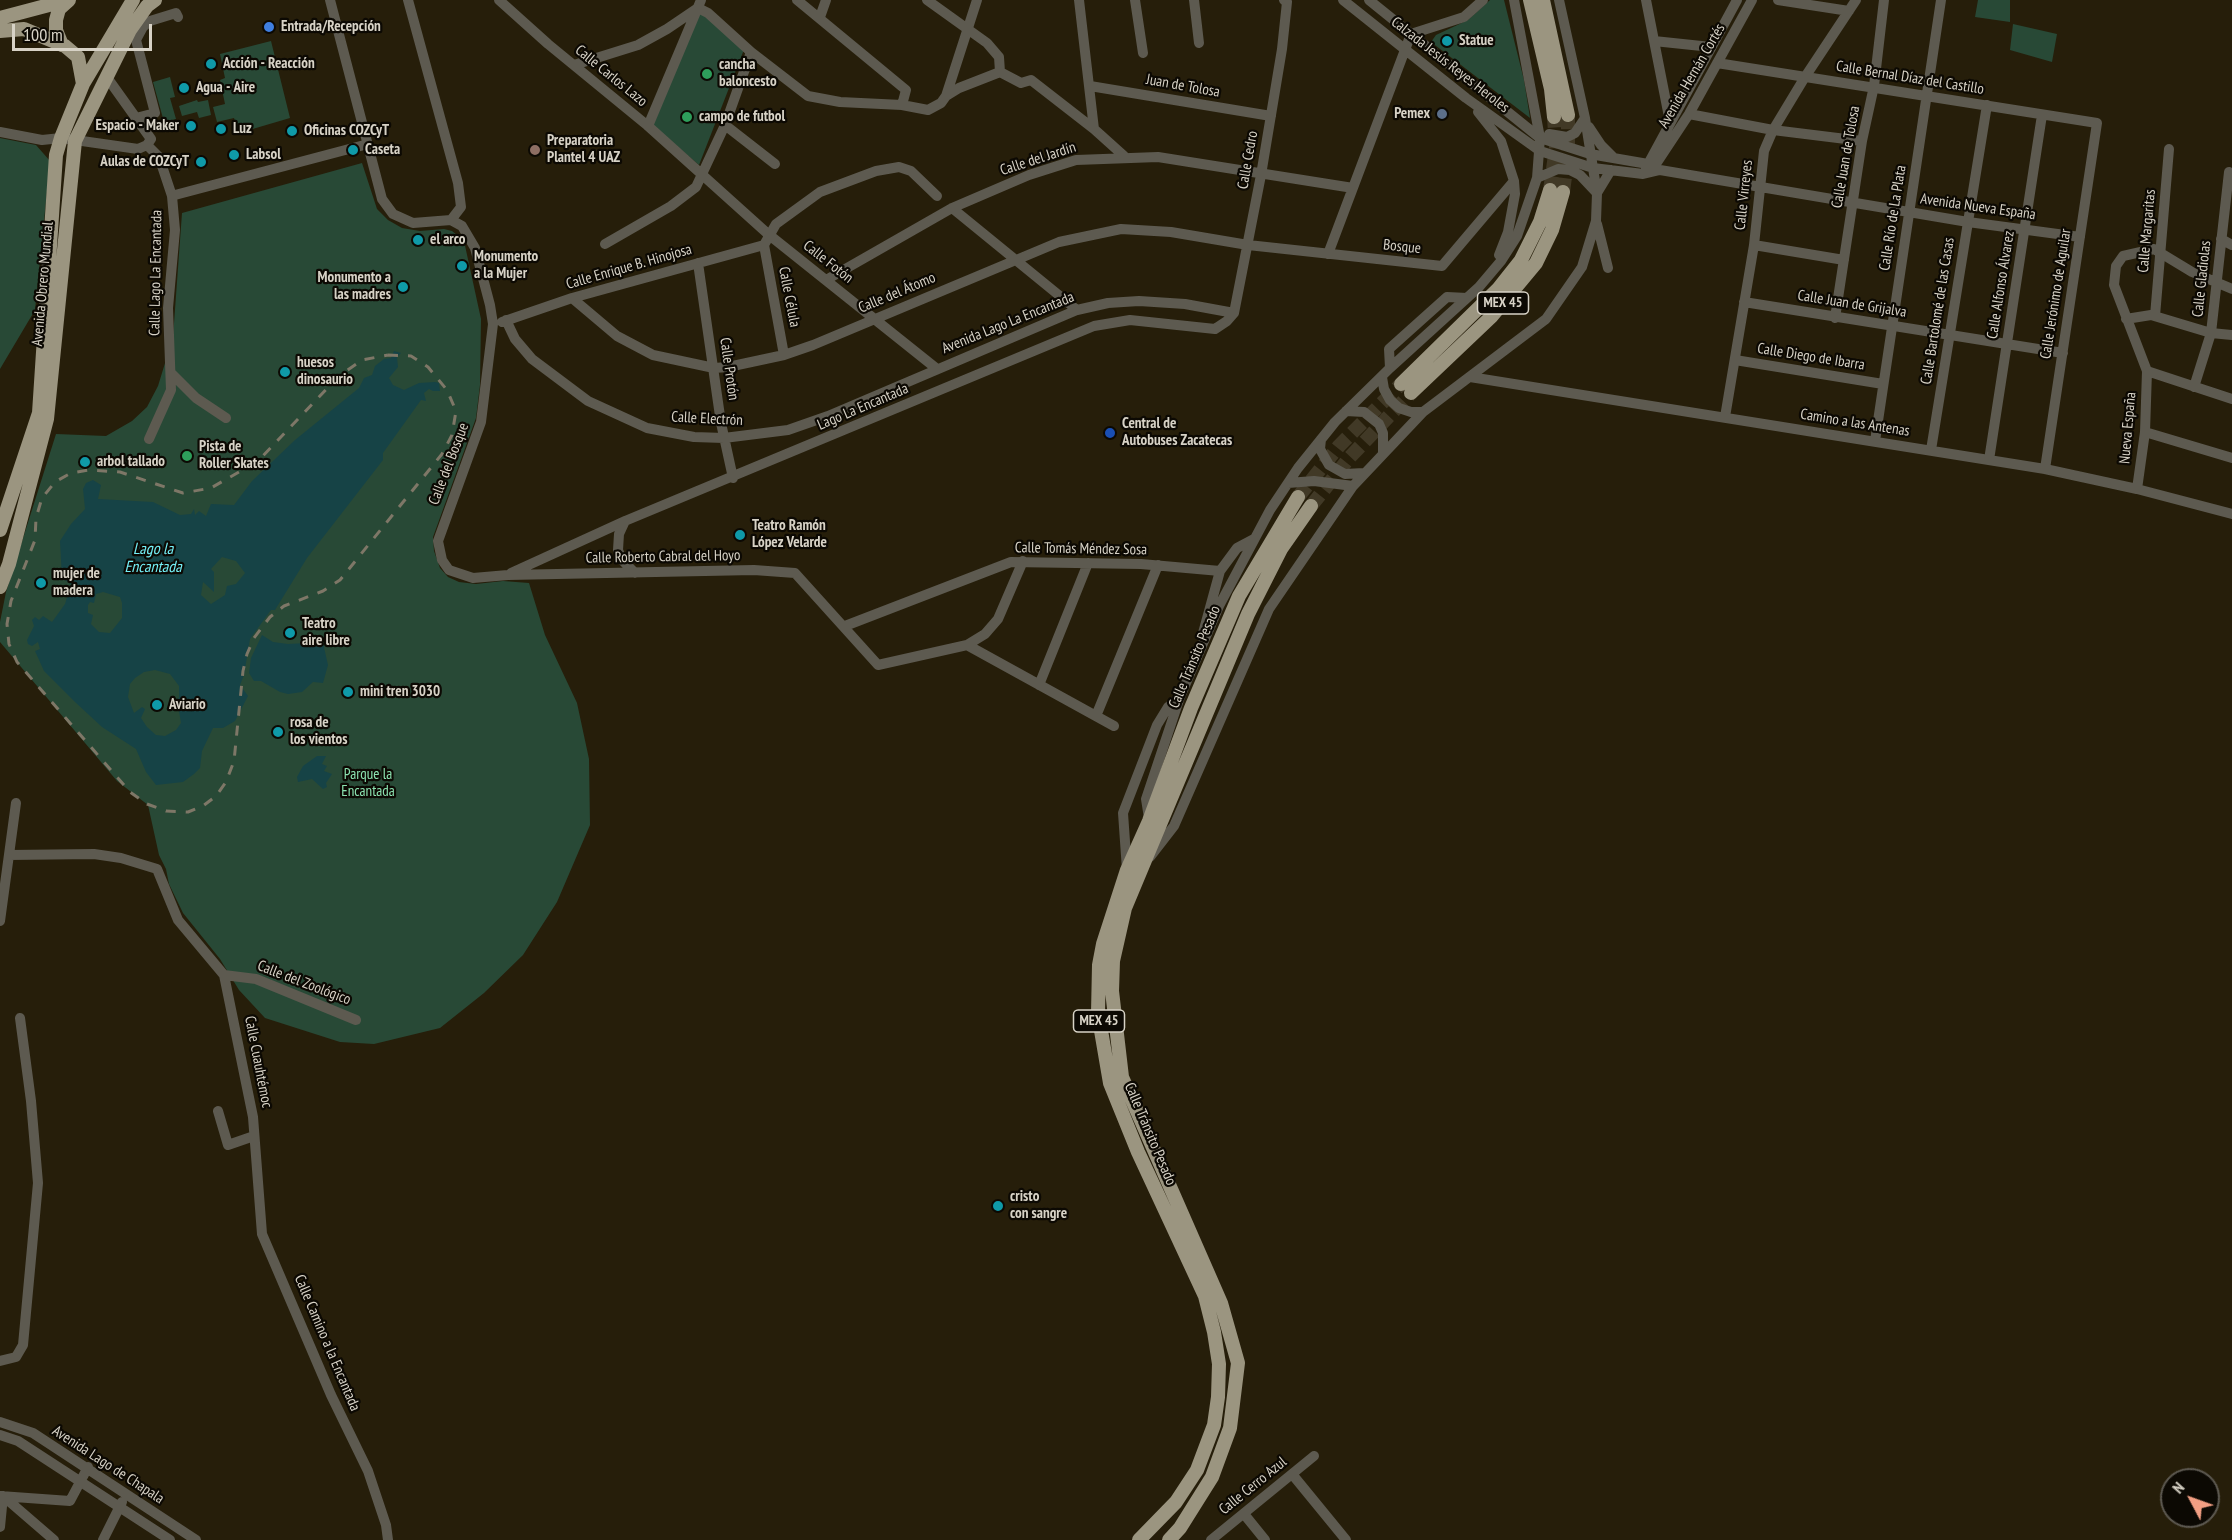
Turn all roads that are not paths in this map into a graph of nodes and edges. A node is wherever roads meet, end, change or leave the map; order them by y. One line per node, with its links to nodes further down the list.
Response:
1 (69, 0): 34 (main road); 41 (main road)
2 (133, 0): 47 (main road, Avenida Obrero Mundial)
3 (155, 0): 46 (main road, Avenida Obrero Mundial)
4 (330, 0): 77 (street)
5 (408, 0): 102 (street)
6 (499, 0): 49 (street, Calle Carlos Lazo)
7 (797, 0): 33 (street)
8 (826, 0): 33 (street)
9 (927, 0): 37 (street)
10 (977, 0): 37 (street)
11 (1069, 0): 29 (street)
12 (1135, 0): 45 (street)
13 (1194, 0): 40 (street)
14 (1343, 0): 43 (street, Calzada Jesús Reyes Heroles)
15 (1369, 0): 38 (street, Calzada Jesús Reyes Heroles)
16 (1483, 0): 38 (street)
17 (1514, 0): 67 (street)
18 (1530, 0): 19 (main road)
19 (1543, 0)
20 (1559, 0): 65 (street)
21 (1646, 0): 39 (street)
22 (1737, 0): 42 (street, Avenida Hernán Cortés)
23 (1752, 0): 48 (street, Avenida Hernán Cortés)
24 (1778, 0): 31 (street)
25 (1856, 0): 31 (street, Calle Virreyes)
26 (1884, 0): 55 (street, Calle Juan de Tolosa)
27 (1941, 0): 57 (street, Calle Río de La Plata)
28 (699, 4): 44 (street); 49 (street); 70 (street)
29 (1079, 4): 54 (street)
30 (1285, 5): 63 (street, Calle Cedro)
31 (1849, 11): 52 (street, Calle Virreyes)
32 (178, 17): 64 (street)
33 (820, 17): 59 (street)
34 (0, 18): 35 (street)
35 (14, 30): 36 (main road); 41 (main road)
36 (0, 31)
37 (966, 31): 50 (street); 56 (street)
38 (1412, 34): 43 (street); 74 (street, Calzada Jesús Reyes Heroles)
39 (1654, 41): 42 (street); 66 (street)
40 (1199, 43)
41 (66, 47): 47 (main road); 53 (main road)
42 (1711, 47): 66 (street, Avenida Hernán Cortés)
43 (1405, 50): 58 (street, Calzada Jesús Reyes Heroles); 94 (street)
44 (751, 52): 59 (street); 69 (street)
45 (1143, 53)
46 (118, 54): 47 (main road); 51 (main road, Avenida Obrero Mundial)
47 (98, 57): 53 (main road, Avenida Obrero Mundial)
48 (1717, 63): 52 (street, Calle Bernal Díaz del Castillo); 61 (street, Avenida Hernán Cortés)
49 (574, 64): 70 (street, Calle Carlos Lazo)
50 (1000, 72): 56 (street); 71 (street)
51 (106, 76): 64 (street); 75 (main road, Avenida Obrero Mundial)
52 (1805, 77): 55 (street, Calle Bernal Díaz del Castillo); 72 (street, Calle Virreyes)
53 (83, 84): 75 (main road, Avenida Obrero Mundial)
54 (1090, 86): 63 (street, Juan de Tolosa); 71 (street)
55 (1874, 86): 57 (street, Calle Bernal Díaz del Castillo); 76 (street, Calle Juan de Tolosa)
56 (946, 96): 59 (street)
57 (1927, 97): 60 (street, Calle Bernal Díaz del Castillo); 101 (street, Calle Río de La Plata)
58 (1466, 98): 80 (street, Calzada Jesús Reyes Heroles); 92 (street)
59 (902, 105)
60 (1987, 105): 62 (street, Calle Bernal Díaz del Castillo); 104 (street, Calle Bartolomé de las Casas)
61 (1689, 114): 72 (street); 86 (street, Avenida Hernán Cortés)
62 (2042, 115): 68 (street, Calle Bernal Díaz del Castillo); 105 (street, Calle Alfonso Álvarez)
63 (1271, 116): 89 (street, Calle Cedro)
64 (136, 118): 78 (street, Calle Lago La Encantada)
65 (1585, 118): 67 (street); 81 (street); 83 (street)
66 (1670, 122): 86 (street, Avenida Hernán Cortés)
67 (1539, 123): 74 (street)
68 (2097, 123): 107 (street, Calle Jerónimo de Aguilar)
69 (725, 125): 84 (street); 90 (street)
70 (648, 126): 90 (street, Calle Carlos Lazo)
71 (1094, 129): 82 (street)
72 (1773, 130): 76 (street); 93 (street, Calle Virreyes)
73 (0, 132): 75 (street)
74 (1540, 138): 80 (street); 81 (street)
75 (68, 140): 78 (street); 177 (main road, Avenida Obrero Mundial); 185 (main road, Avenida Obrero Mundial)
76 (1862, 141): 99 (street, Calle Juan de Tolosa)
77 (368, 144): 97 (street); 102 (street)
78 (147, 145): 146 (street, Calle Lago La Encantada)
79 (2169, 149): 114 (street, Calle Margaritas)
80 (1540, 151): 85 (street, Calzada Jesús Reyes Heroles); 91 (street)
81 (1590, 154): 83 (street); 85 (street)
82 (1124, 156): 89 (street, Calle del Jardín); 100 (street, Calle del Jardín)
83 (1614, 158): 86 (street)
84 (775, 164)
85 (1593, 168): 87 (street, Calzada Jesús Reyes Heroles); 96 (street)
86 (1651, 169): 87 (street, Calzada Jesús Reyes Heroles); 93 (street, Avenida Nueva España)
87 (1611, 170): 96 (street)
88 (2229, 172): 108 (street, Calle Gladiolas)
89 (1261, 175): 94 (street, Calle del Jardín); 111 (street, Calle Cedro)
90 (702, 177): 106 (street, Calle Fotón); 109 (street)
91 (1537, 178): 96 (street); 120 (street)
92 (1514, 181): 115 (street, Bosque); 120 (street)
93 (1760, 186): 99 (street, Avenida Nueva España); 112 (street, Calle Virreyes)
94 (1353, 188): 115 (street)
95 (1557, 191): 151 (main road, MEX 45)
96 (1597, 193): 103 (street)
97 (175, 195)
98 (937, 196): 106 (street)
99 (1852, 204): 101 (street, Avenida Nueva España); 117 (street, Calle Juan de Tolosa)
100 (952, 208): 116 (street); 121 (street, Calle del Jardín)
101 (1910, 213): 104 (street, Avenida Nueva España); 134 (street, Calle Río de La Plata)
102 (451, 220): 133 (street, Calle del Bosque)
103 (1596, 221): 119 (street); 147 (street)
104 (1968, 222): 105 (street, Avenida Nueva España); 136 (street, Calle Bartolomé de las Casas)
105 (2025, 230): 107 (street, Avenida Nueva España); 138 (street, Calle Alfonso Álvarez)
106 (768, 234): 110 (street); 121 (street, Calle Fotón)
107 (2080, 237): 139 (street, Calle Jerónimo de Aguilar)
108 (2221, 239): 113 (street); 122 (street, Calle Gladiolas)
109 (605, 244)
110 (764, 245): 118 (street, Calle Enrique B. Hinojosa); 140 (street, Calle Célula)
111 (1248, 245): 115 (street, Bosque); 116 (street, Calle del Átomo); 127 (street, Calle Cedro)
112 (1754, 245): 117 (street); 125 (street, Calle Virreyes)
113 (2232, 245)
114 (2160, 253): 122 (street); 128 (street, Calle Margaritas); 132 (street)
115 (1328, 254)
116 (1016, 259): 126 (street); 129 (street, Calle del Átomo)
117 (1844, 260): 130 (street, Calle Juan de Tolosa)
118 (698, 263): 124 (street, Calle Enrique B. Hinojosa); 142 (street, Calle Protón)
119 (1608, 268)
120 (1491, 272): 145 (street)
121 (826, 280): 129 (street, Calle Fotón)
122 (2215, 282): 123 (street); 135 (street, Calle Gladiolas)
123 (2232, 289)
124 (572, 298): 131 (street, Calle Enrique B. Hinojosa); 142 (street, Calle del Átomo)
125 (1744, 302): 130 (street, Calle Juan de Grijalva); 141 (street, Calle Virreyes)
126 (1077, 310): 127 (street, Avenida Lago La Encantada); 143 (street, Avenida Lago La Encantada)
127 (1234, 313): 153 (street, Lago La Encantada)
128 (2155, 316): 132 (street); 135 (street)
129 (875, 318): 140 (street, Calle del Átomo); 143 (street, Calle Fotón)
130 (1835, 318): 134 (street, Calle Juan de Grijalva)
131 (506, 320): 133 (street, Calle Enrique B. Hinojosa); 159 (street, Calle Electrón)
132 (2126, 320): 144 (street)
133 (493, 324): 184 (street, Calle del Bosque)
134 (1892, 326): 136 (street, Calle Juan de Grijalva); 149 (street, Calle Río de La Plata)
135 (2211, 333): 137 (street); 150 (street, Calle Gladiolas)
136 (1950, 335): 138 (street, Calle Juan de Grijalva); 163 (street, Calle Bartolomé de las Casas)
137 (2232, 335)
138 (2007, 344): 139 (street, Calle Juan de Grijalva); 166 (street, Calle Alfonso Álvarez)
139 (2062, 352): 167 (street, Calle Jerónimo de Aguilar)
140 (784, 355): 142 (street, Calle del Átomo)
141 (1734, 360): 149 (street, Calle Diego de Ibarra); 156 (street, Calle Virreyes)
142 (714, 368): 159 (street, Calle Protón)
143 (937, 369): 148 (street, Calle Electrón)
144 (2147, 371): 150 (street); 158 (street, Nueva España)
145 (1386, 372): 154 (street); 155 (street)
146 (172, 374): 157 (street); 160 (street, Calle Lago La Encantada)
147 (1470, 377): 155 (street); 156 (street, Camino a las Antenas)
148 (907, 382): 153 (street); 159 (street, Calle Electrón)
149 (1883, 384): 162 (street, Calle Río de La Plata)
150 (2194, 387): 152 (street)
151 (1406, 388)
152 (2232, 399)
153 (915, 401): 169 (street, Lago La Encantada)
154 (1346, 411): 161 (street); 164 (street)
155 (1423, 412): 164 (street)
156 (1725, 417): 162 (street, Camino a las Antenas)
157 (226, 418)
158 (2145, 432): 165 (street); 172 (street, Nueva España)
159 (724, 438): 169 (street, Calle Protón)
160 (149, 439)
161 (1321, 439): 168 (street); 170 (street)
162 (1875, 441): 163 (street, Camino a las Antenas)
163 (1931, 450): 166 (street, Camino a las Antenas)
164 (1383, 452): 168 (street)
165 (2232, 458)
166 (1989, 460): 167 (street, Camino a las Antenas)
167 (2045, 469): 172 (street, Camino a las Antenas)
168 (1364, 473): 171 (street)
169 (733, 478): 176 (street, Lago La Encantada)
170 (1288, 483): 171 (street); 178 (street)
171 (1353, 486): 196 (street)
172 (2137, 489): 175 (street, Camino a las Antenas)
173 (1298, 497): 194 (main road, Calle Tránsito Pesado / MEX 45)
174 (1311, 506): 196 (main road, Calle Tránsito Pesado / MEX 45)
175 (2232, 514)
176 (625, 521): 183 (street); 184 (street, Lago La Encantada)
177 (0, 530)
178 (1254, 539): 182 (street); 188 (street)
179 (1023, 561): 180 (street, Calle Tomás Méndez Sosa); 186 (street, Calle Tomás Méndez Sosa); 187 (street)
180 (1088, 563): 181 (street, Calle Tomás Méndez Sosa); 189 (street)
181 (1158, 565): 182 (street, Calle Tomás Méndez Sosa); 191 (street)
182 (1220, 571): 188 (street)
183 (635, 573): 184 (street, Calle Roberto Cabral del Hoyo); 186 (street, Calle Roberto Cabral del Hoyo)
184 (508, 575)
185 (0, 587)
186 (845, 626): 187 (street, Calle Roberto Cabral del Hoyo)
187 (967, 645): 189 (street)
188 (1200, 651): 190 (street)
189 (1039, 685): 191 (street)
190 (1180, 697): 194 (street); 197 (street)
191 (1096, 716): 192 (street)
192 (1114, 726)
193 (16, 803): 195 (street)
194 (1149, 821): 197 (main road, Calle Tránsito Pesado / MEX 45)
195 (9, 855): 198 (street); 199 (street)
196 (1143, 867): 223 (main road, Calle Tránsito Pesado / MEX 45)
197 (1127, 870): 222 (main road, Calle Tránsito Pesado / MEX 45)
198 (0, 921)
199 (224, 975): 201 (street, Calle del Zoológico); 203 (street, Calle Cuauhtémoc)
200 (20, 1018): 205 (street)
201 (356, 1020)
202 (218, 1111): 203 (street)
203 (254, 1136): 204 (street, Calle Cuauhtémoc)
204 (255, 1155): 221 (street, Calle Camino a la Encantada)
205 (0, 1361)
206 (0, 1422): 209 (street, Avenida Lago de Chapala)
207 (0, 1435): 211 (street, Avenida Lago de Chapala)
208 (1314, 1456): 210 (street, Calle Cerro Azul)
209 (88, 1467): 211 (street); 212 (street, Avenida Lago de Chapala)
210 (1292, 1474): 215 (street, Calle Cerro Azul); 226 (street)
211 (80, 1482): 213 (street); 214 (street, Avenida Lago de Chapala)
212 (126, 1494): 214 (street); 220 (street, Avenida Lago de Chapala)
213 (2, 1496): 216 (street); 217 (street)
214 (120, 1508): 218 (street); 219 (street, Avenida Lago de Chapala)
215 (1244, 1514): 224 (street, Calle Cerro Azul); 225 (street)
216 (0, 1527)
217 (54, 1540)
218 (103, 1540)
219 (170, 1540)
220 (196, 1540)
221 (388, 1540)
222 (1139, 1540)
223 (1169, 1540)
224 (1211, 1540)
225 (1265, 1540)
226 (1346, 1540)

